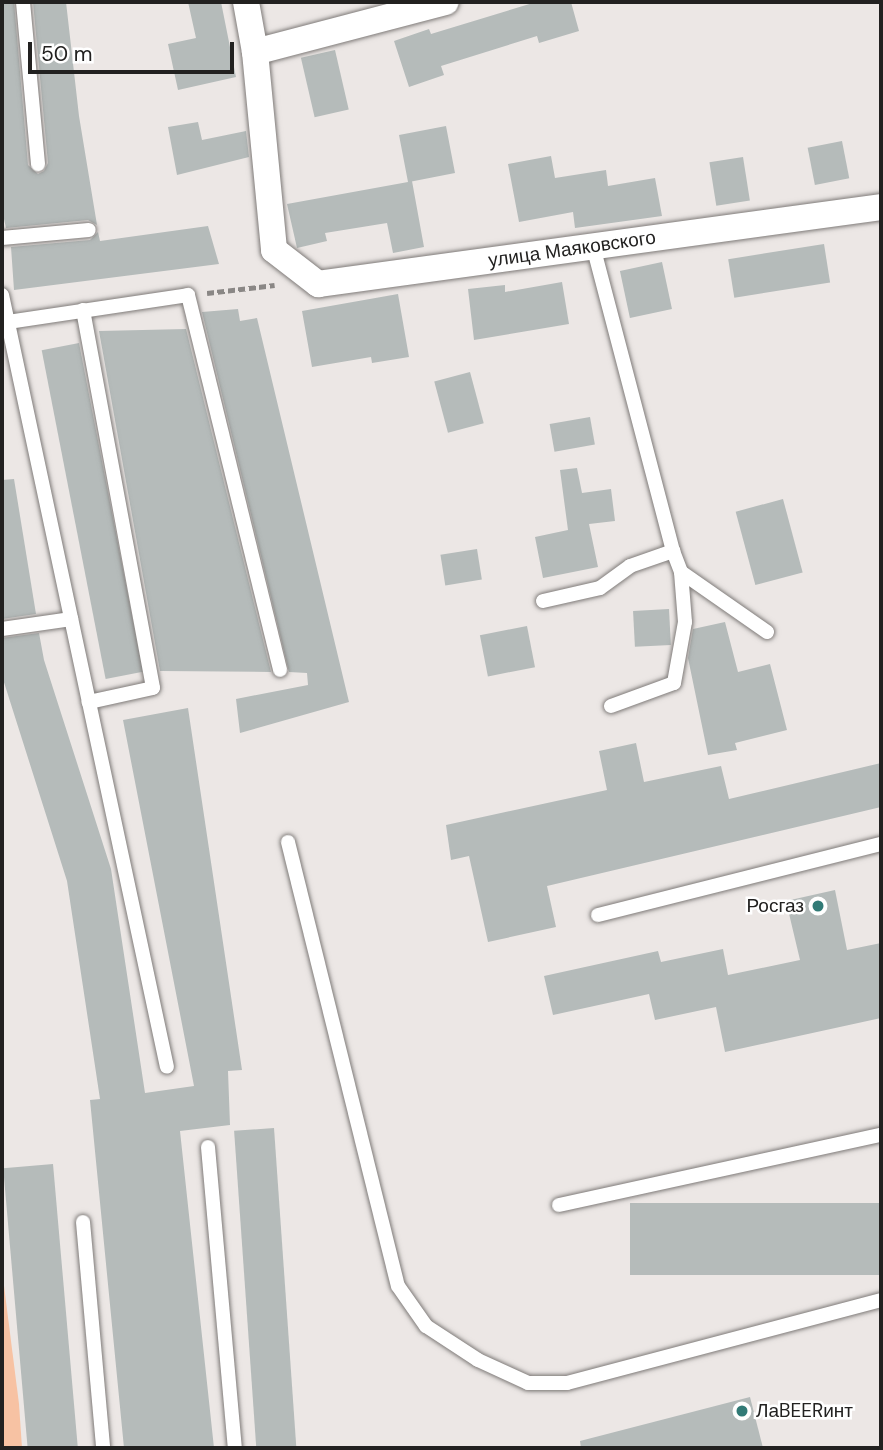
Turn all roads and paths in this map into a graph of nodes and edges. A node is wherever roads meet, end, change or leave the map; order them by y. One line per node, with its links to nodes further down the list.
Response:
1 (23, 2): 5 (lane)
2 (246, 2): 4 (street)
3 (446, 2): 4 (street)
4 (255, 52): 10 (street)
5 (37, 164)
6 (881, 207): 9 (street, улица Маяковского)
7 (89, 230): 8 (lane)
8 (2, 238)
9 (593, 246): 10 (street, улица Маяковского); 15 (lane)
10 (314, 281): 12 (path)
11 (2, 295): 14 (lane)
12 (188, 295): 13 (lane); 21 (lane)
13 (83, 310): 14 (lane); 22 (lane)
14 (8, 322): 18 (lane)
15 (673, 551): 16 (lane); 17 (lane)
16 (681, 572): 20 (lane); 23 (lane)
17 (543, 601)
18 (71, 619): 19 (lane); 22 (lane)
19 (2, 629)
20 (767, 632)
21 (280, 670)
22 (89, 702): 27 (lane)
23 (611, 706)
24 (288, 842): 32 (lane)
25 (881, 844): 26 (lane)
26 (598, 915)
27 (167, 1068)
28 (881, 1136): 30 (lane)
29 (208, 1147): 34 (lane)
30 (559, 1205)
31 (83, 1222): 33 (lane)
32 (881, 1300)
33 (103, 1448)
34 (235, 1448)

